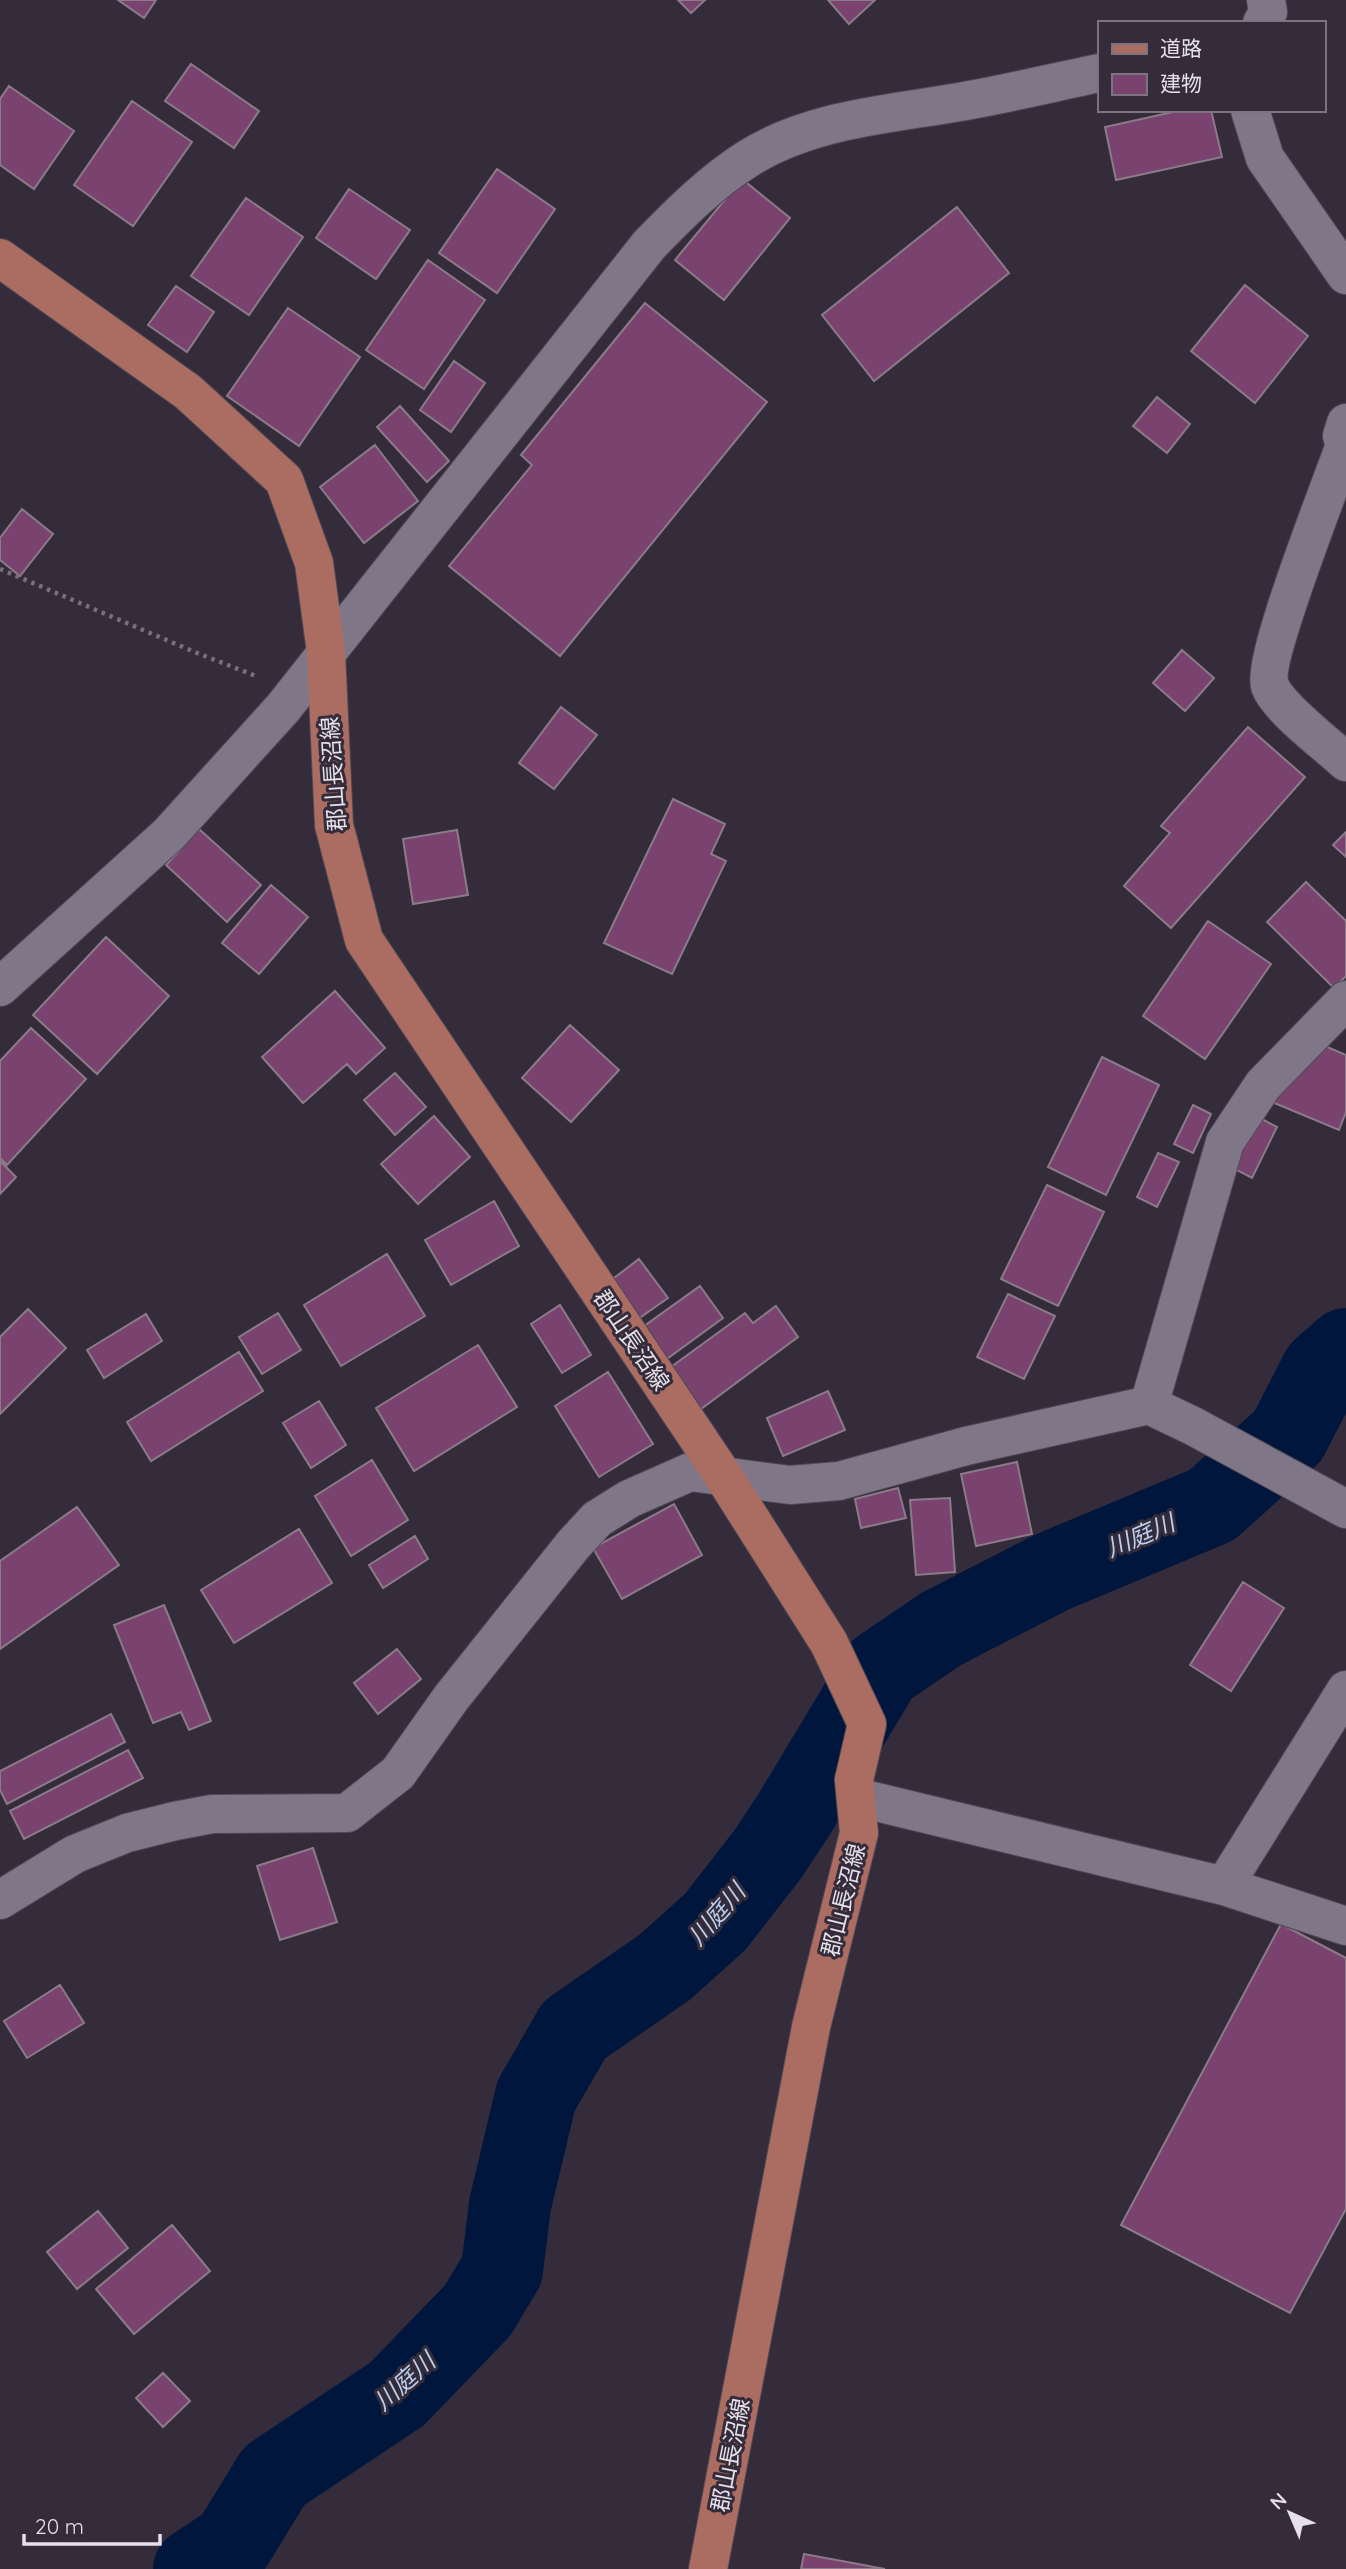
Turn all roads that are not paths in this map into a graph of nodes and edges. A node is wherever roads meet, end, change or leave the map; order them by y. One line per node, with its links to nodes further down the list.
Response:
1 (1266, 0): 2 (street)
2 (1263, 21)
3 (1098, 73): 8 (street)
4 (1251, 112): 6 (street)
5 (0, 258): 8 (main road, 郡山長沼線)
6 (1346, 275)
7 (1346, 423): 9 (street)
8 (326, 652): 10 (street); 13 (main road, 郡山長沼線)
9 (1346, 762)
10 (0, 987)
11 (1346, 1000): 12 (street)
12 (1149, 1405): 13 (street); 14 (street)
13 (724, 1477): 16 (main road, 郡山長沼線); 18 (street)
14 (1346, 1509)
15 (1346, 1690): 17 (street)
16 (855, 1788): 17 (street); 20 (main road, 郡山長沼線)
17 (1224, 1886): 19 (street)
18 (0, 1900)
19 (1346, 1926)
20 (708, 2569)

